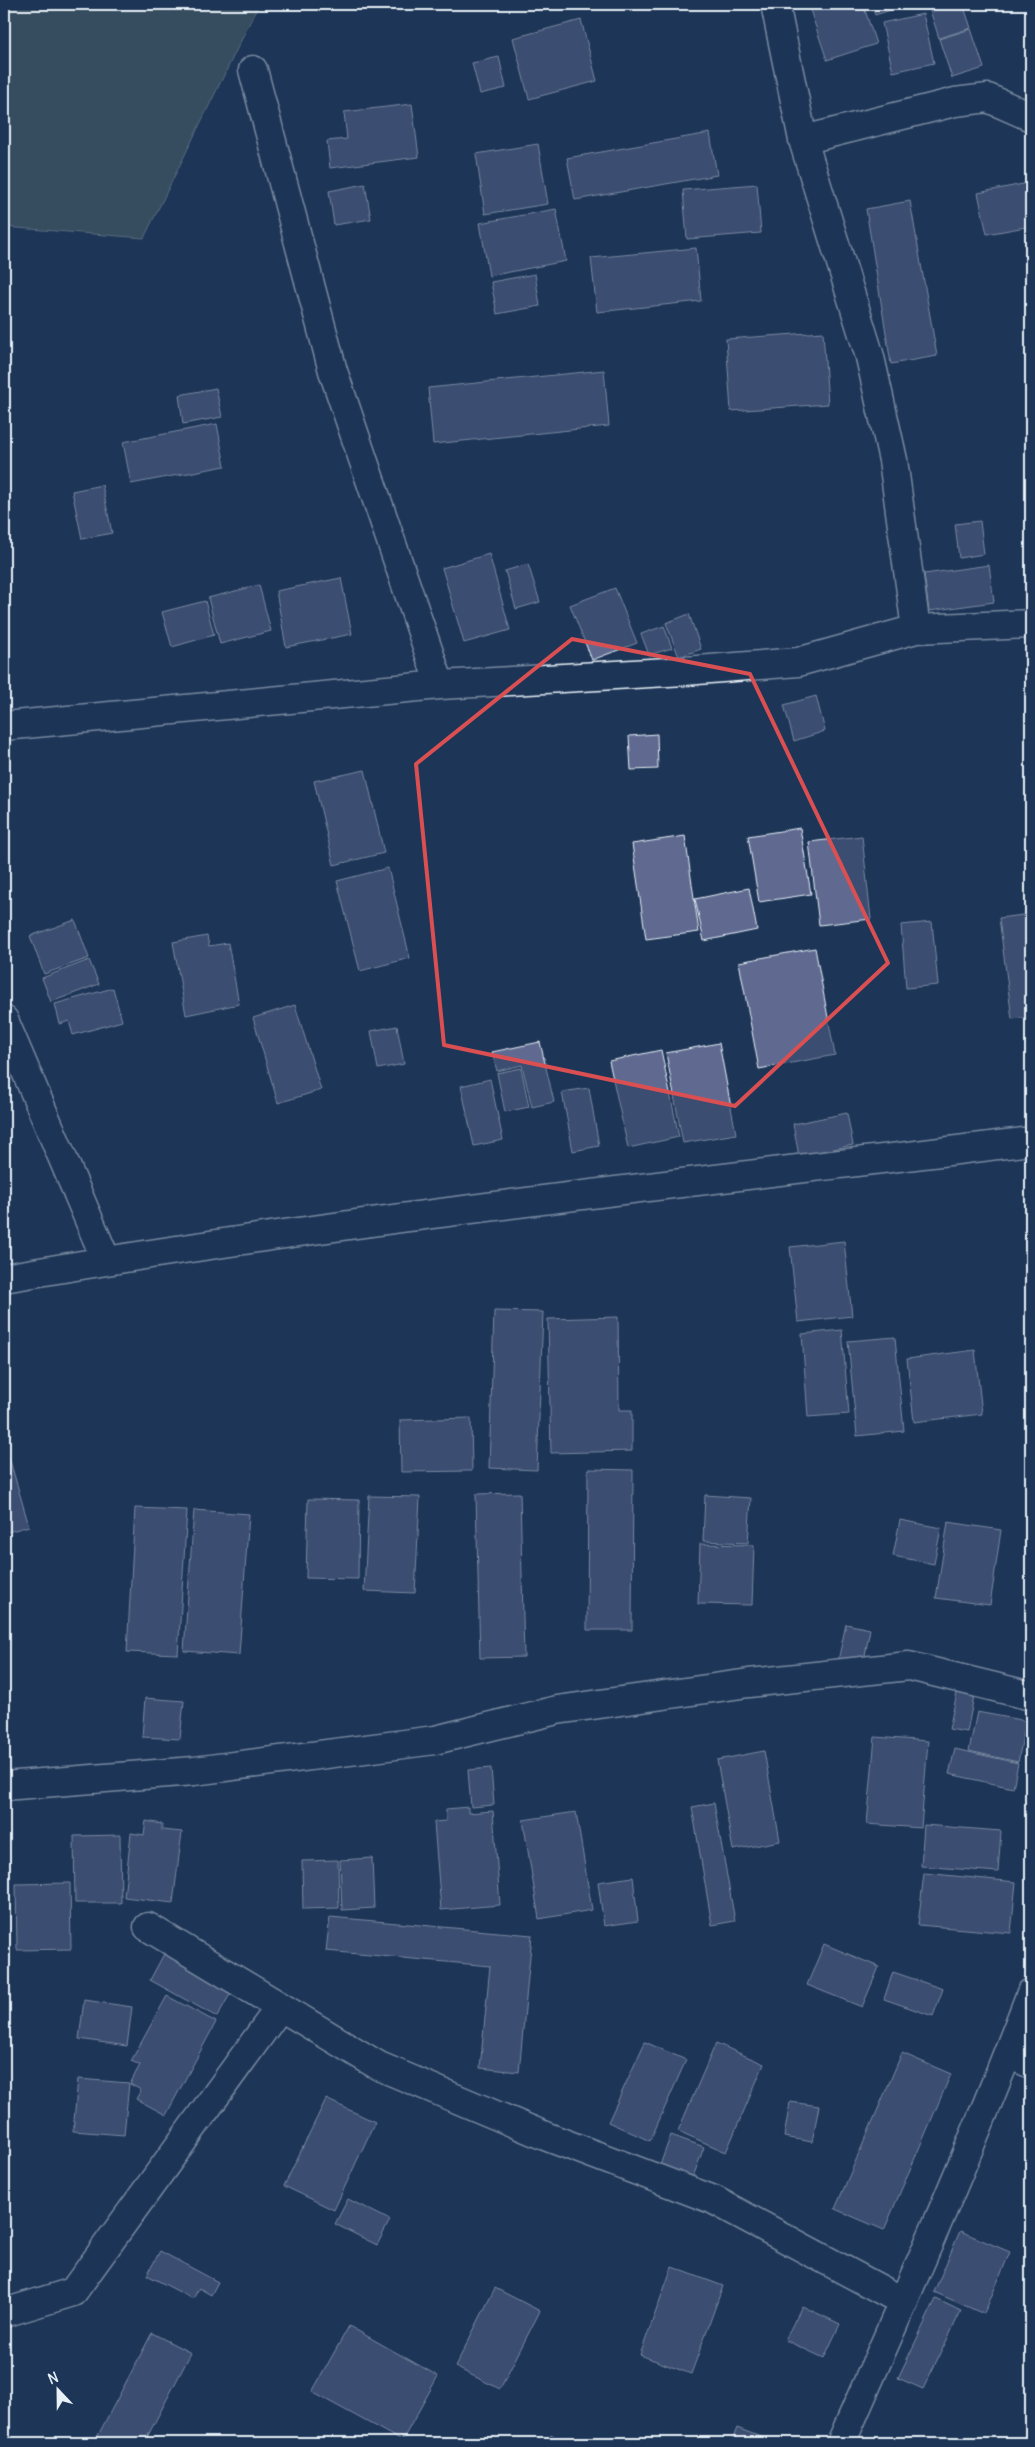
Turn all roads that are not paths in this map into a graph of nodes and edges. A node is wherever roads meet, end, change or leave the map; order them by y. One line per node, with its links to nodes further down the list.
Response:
1 (775, 4): 4 (street)
2 (253, 70): 7 (street)
3 (1031, 117): 4 (street)
4 (803, 140): 6 (street)
5 (1031, 624): 6 (street)
6 (916, 629): 7 (street)
7 (440, 685): 8 (street)
8 (4, 726)
9 (4, 1020): 11 (street)
10 (1031, 1141): 11 (street)
11 (106, 1260): 12 (street)
12 (4, 1278)
13 (1031, 1696): 14 (street)
14 (4, 1786)
15 (148, 1927): 17 (street)
16 (1031, 1993): 18 (street)
17 (280, 2007): 19 (street); 20 (street)
18 (1020, 2059): 19 (street)
19 (904, 2302): 21 (street)
20 (4, 2313)
21 (841, 2443)

